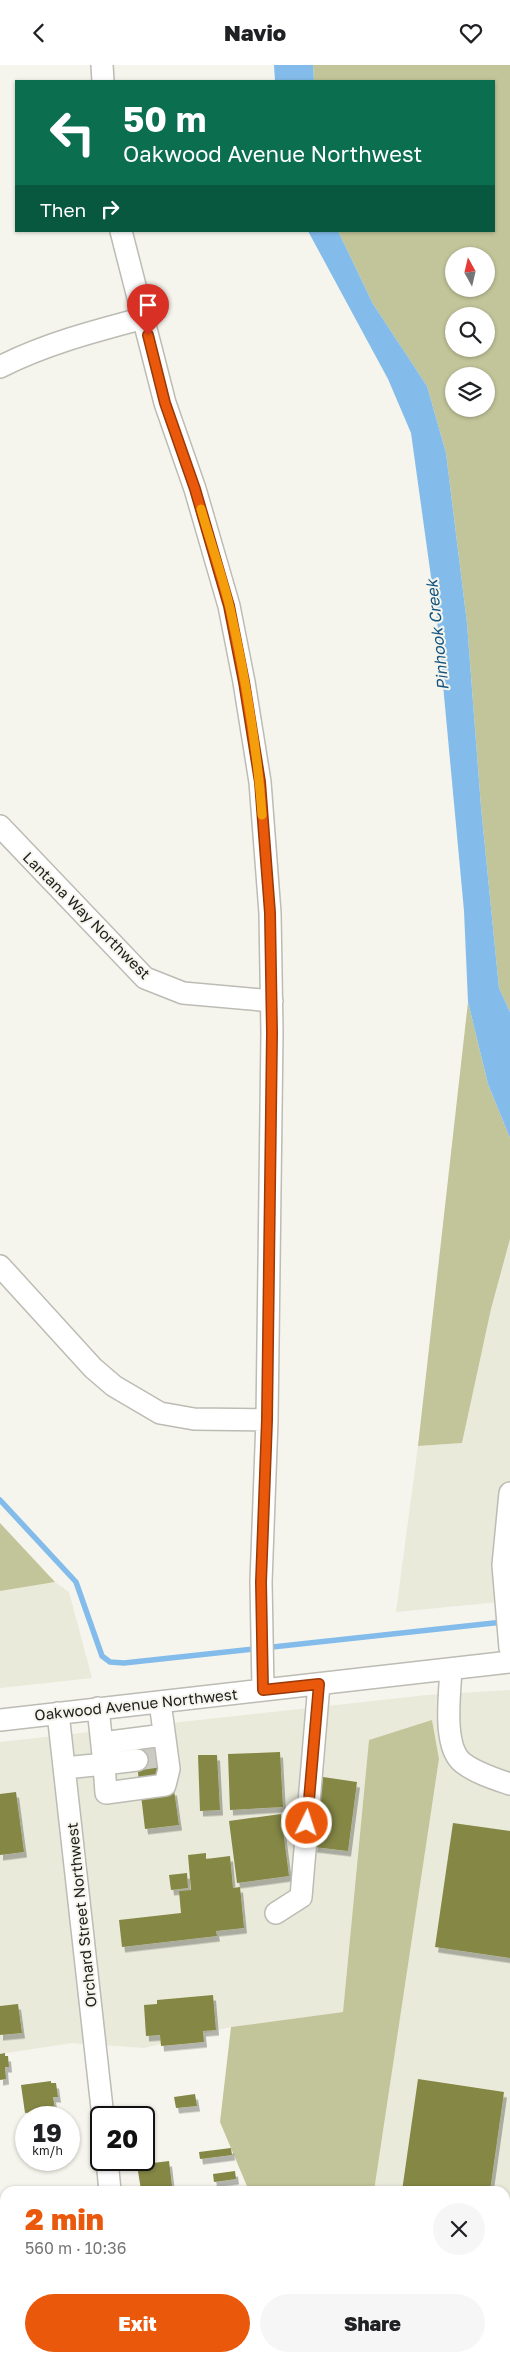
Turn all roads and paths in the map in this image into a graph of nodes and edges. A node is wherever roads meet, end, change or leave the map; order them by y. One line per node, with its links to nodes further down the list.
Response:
1 (102, 65): 2 (street)
2 (103, 80)
3 (121, 232): 4 (street)
4 (144, 318): 5 (street); 7 (street)
5 (0, 367)
6 (0, 826): 7 (street, Lantana Way Northwest)
7 (272, 1001): 9 (street)
8 (0, 1266): 9 (street)
9 (267, 1420): 15 (street)
10 (510, 1493): 11 (street)
11 (509, 1639)
12 (510, 1662): 13 (street, Oakwood Avenue Northwest)
13 (452, 1669): 14 (street, Oakwood Avenue Northwest); 23 (street)
14 (319, 1684): 15 (street, Oakwood Avenue Northwest); 24 (street)
15 (263, 1690): 16 (street, Oakwood Avenue Northwest)
16 (160, 1701): 17 (street, Oakwood Avenue Northwest); 20 (street)
17 (98, 1708): 18 (street, Oakwood Avenue Northwest); 21 (street)
18 (58, 1713): 19 (street, Oakwood Avenue Northwest); 22 (street, Orchard Street Northwest)
19 (0, 1720)
20 (156, 1752): 21 (street); 21 (street); 21 (street)
21 (103, 1753): 22 (street)
22 (65, 1768): 25 (street, Orchard Street Northwest)
23 (510, 1784)
24 (276, 1913)
25 (101, 2106)
26 (108, 2171): 27 (street)
27 (110, 2186)

